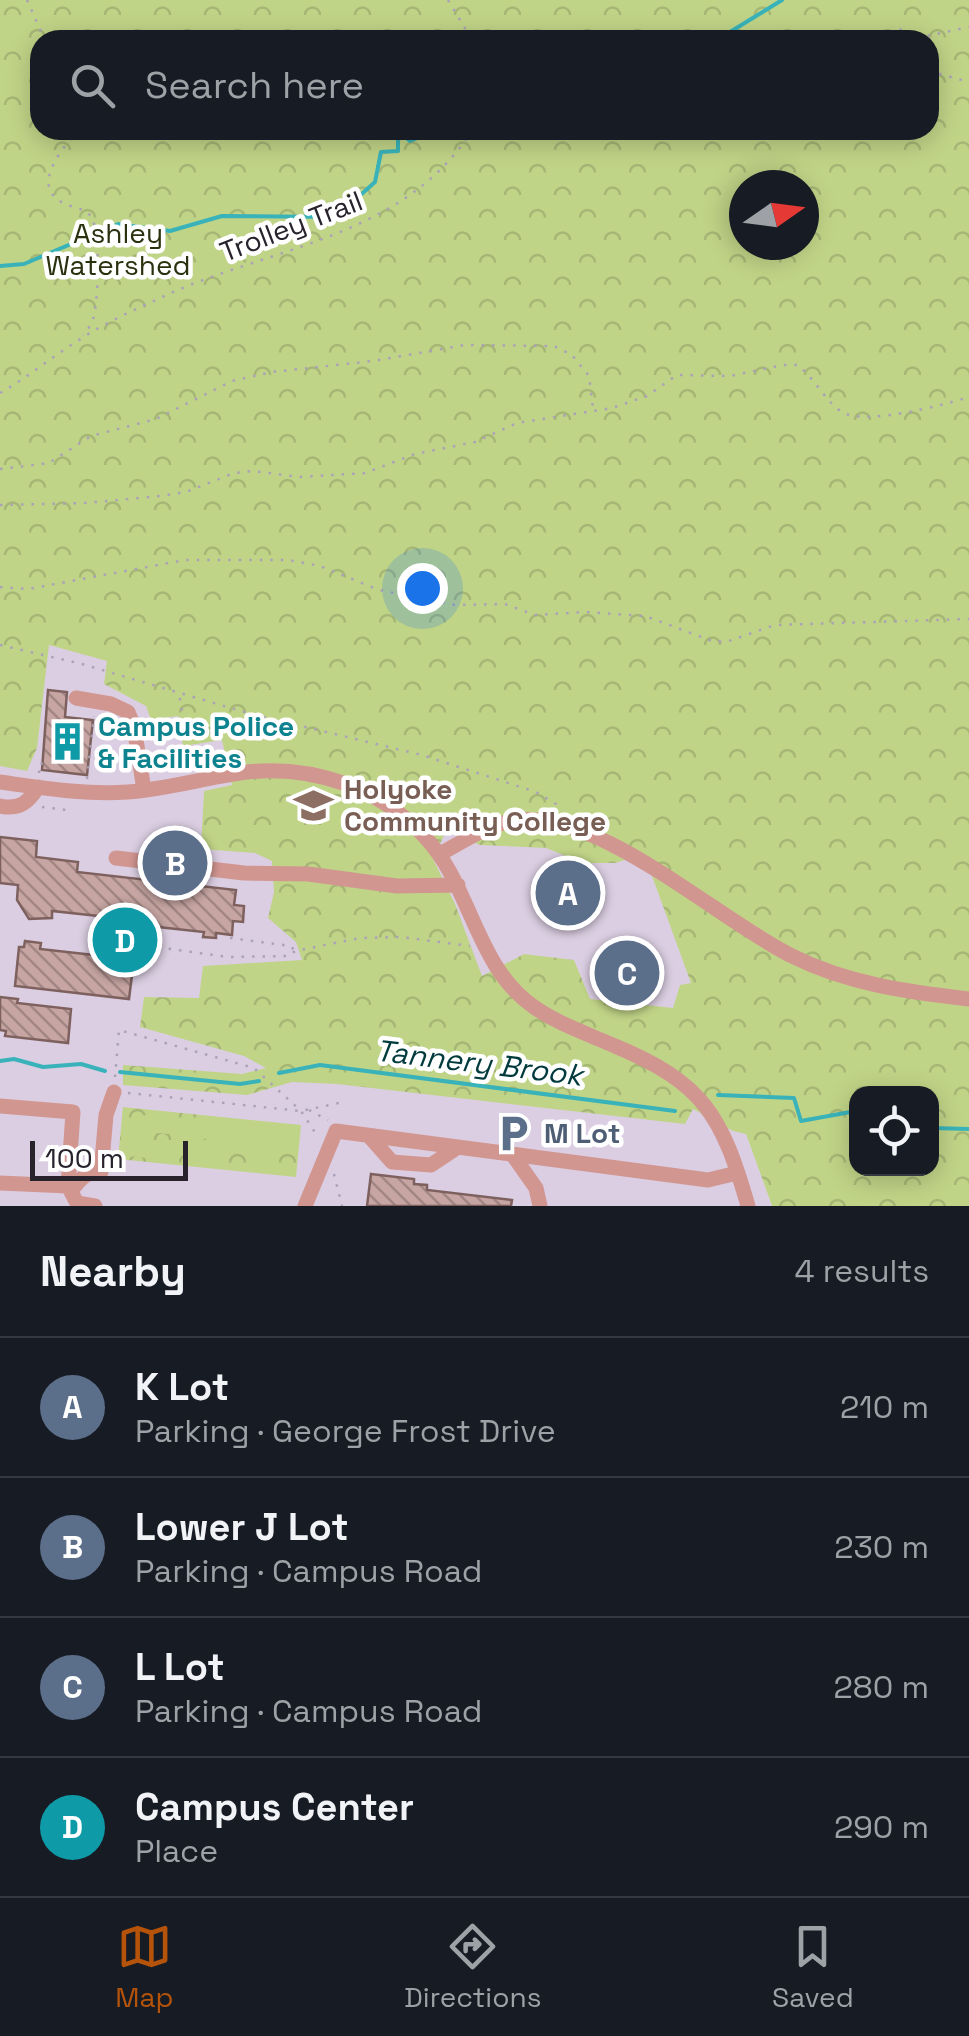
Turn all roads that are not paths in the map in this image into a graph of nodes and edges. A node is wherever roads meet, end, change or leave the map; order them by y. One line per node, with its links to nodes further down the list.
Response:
1 (76, 698): 4 (street)
2 (0, 782): 3 (street)
3 (38, 783): 4 (street); 5 (street)
4 (144, 790): 6 (street)
5 (0, 806)
6 (440, 854): 8 (street); 9 (street)
7 (116, 858): 8 (street)
8 (458, 885): 15 (street)
9 (969, 999)
10 (115, 1087): 13 (street)
11 (0, 1106): 12 (street)
12 (74, 1112): 13 (street); 17 (street)
13 (106, 1115): 17 (street)
14 (512, 1154): 15 (street); 19 (street); 20 (street)
15 (737, 1173): 21 (street)
16 (0, 1182): 17 (street)
17 (68, 1186): 18 (street)
18 (95, 1206)
19 (305, 1206)
20 (540, 1206)
21 (748, 1206)

